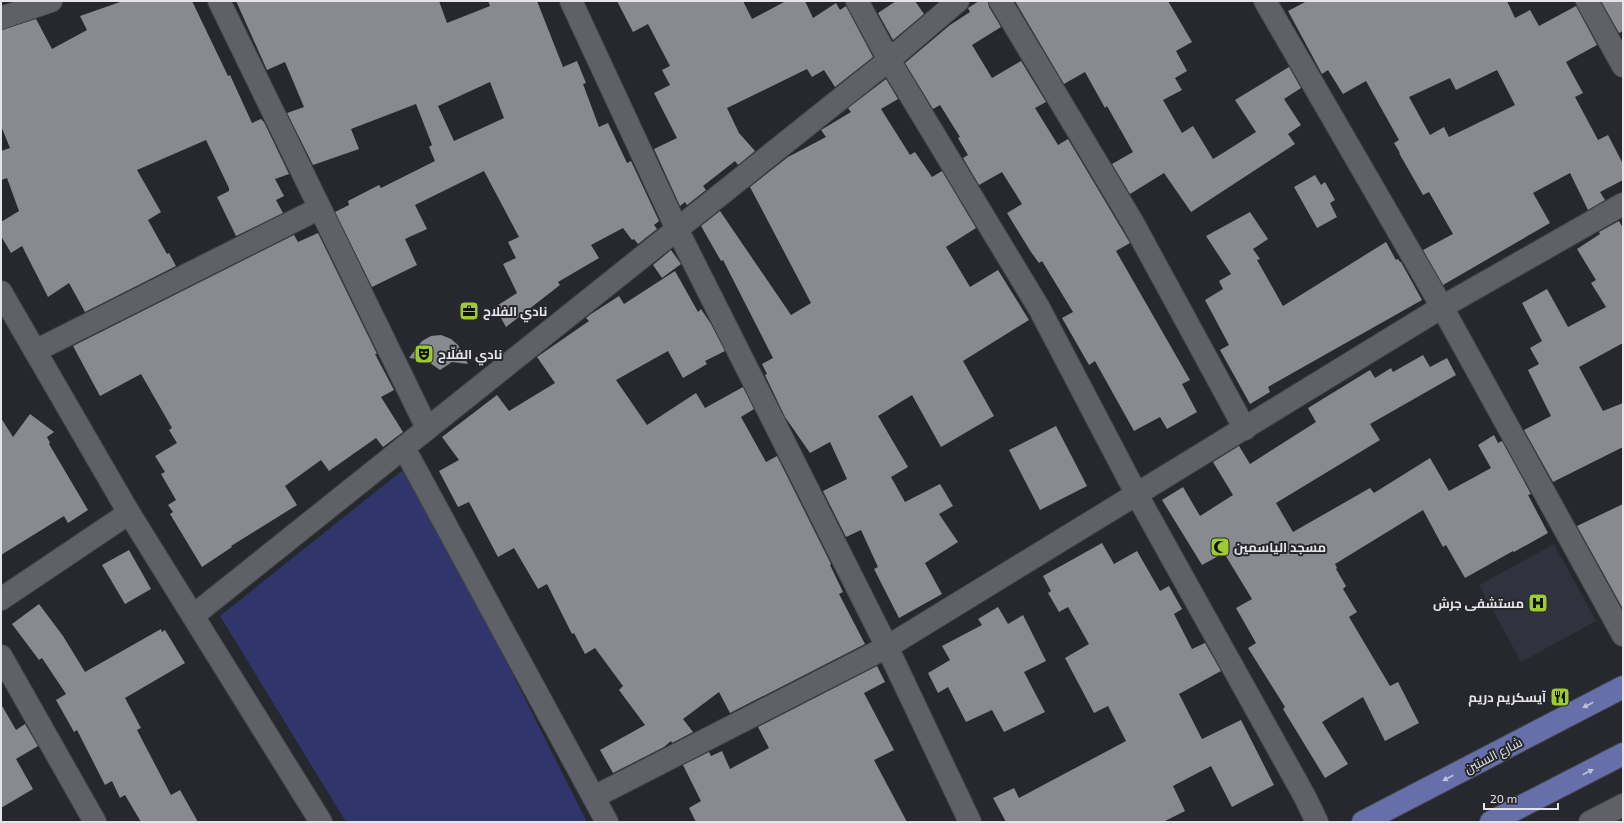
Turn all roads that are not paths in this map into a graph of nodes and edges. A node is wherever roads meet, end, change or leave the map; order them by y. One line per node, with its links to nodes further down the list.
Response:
1 (51, 1): 9 (street)
2 (220, 1): 13 (street)
3 (571, 1): 14 (street)
4 (857, 1): 10 (street)
5 (958, 1): 10 (street)
6 (1000, 1): 19 (street)
7 (1266, 1): 16 (street)
8 (1587, 1): 11 (street)
9 (1, 18)
10 (889, 60): 14 (street); 21 (street)
11 (1623, 66)
12 (1623, 204): 16 (street)
13 (320, 208): 17 (street); 18 (street)
14 (677, 229): 18 (street); 26 (street)
15 (1, 292): 17 (street)
16 (1442, 307): 19 (street); 25 (street)
17 (35, 351): 22 (street)
18 (428, 428): 20 (street)
19 (1245, 429): 21 (street)
20 (404, 448): 24 (street); 30 (street)
21 (1137, 495): 26 (street); 36 (street)
22 (129, 513): 23 (street); 24 (street)
23 (1, 599)
24 (194, 615): 33 (street)
25 (1623, 635)
26 (887, 647): 30 (street); 35 (street)
27 (1, 656): 32 (street)
28 (1621, 694): 37 (main road, شارع الستين, one-way to 37)
29 (1623, 754): 38 (main road, one-way to 29)
30 (594, 797): 34 (street)
31 (1623, 805): 39 (street)
32 (95, 822)
33 (321, 822)
34 (607, 822)
35 (970, 822)
36 (1317, 822)
37 (1363, 822)
38 (1491, 822)
39 (1590, 822)

